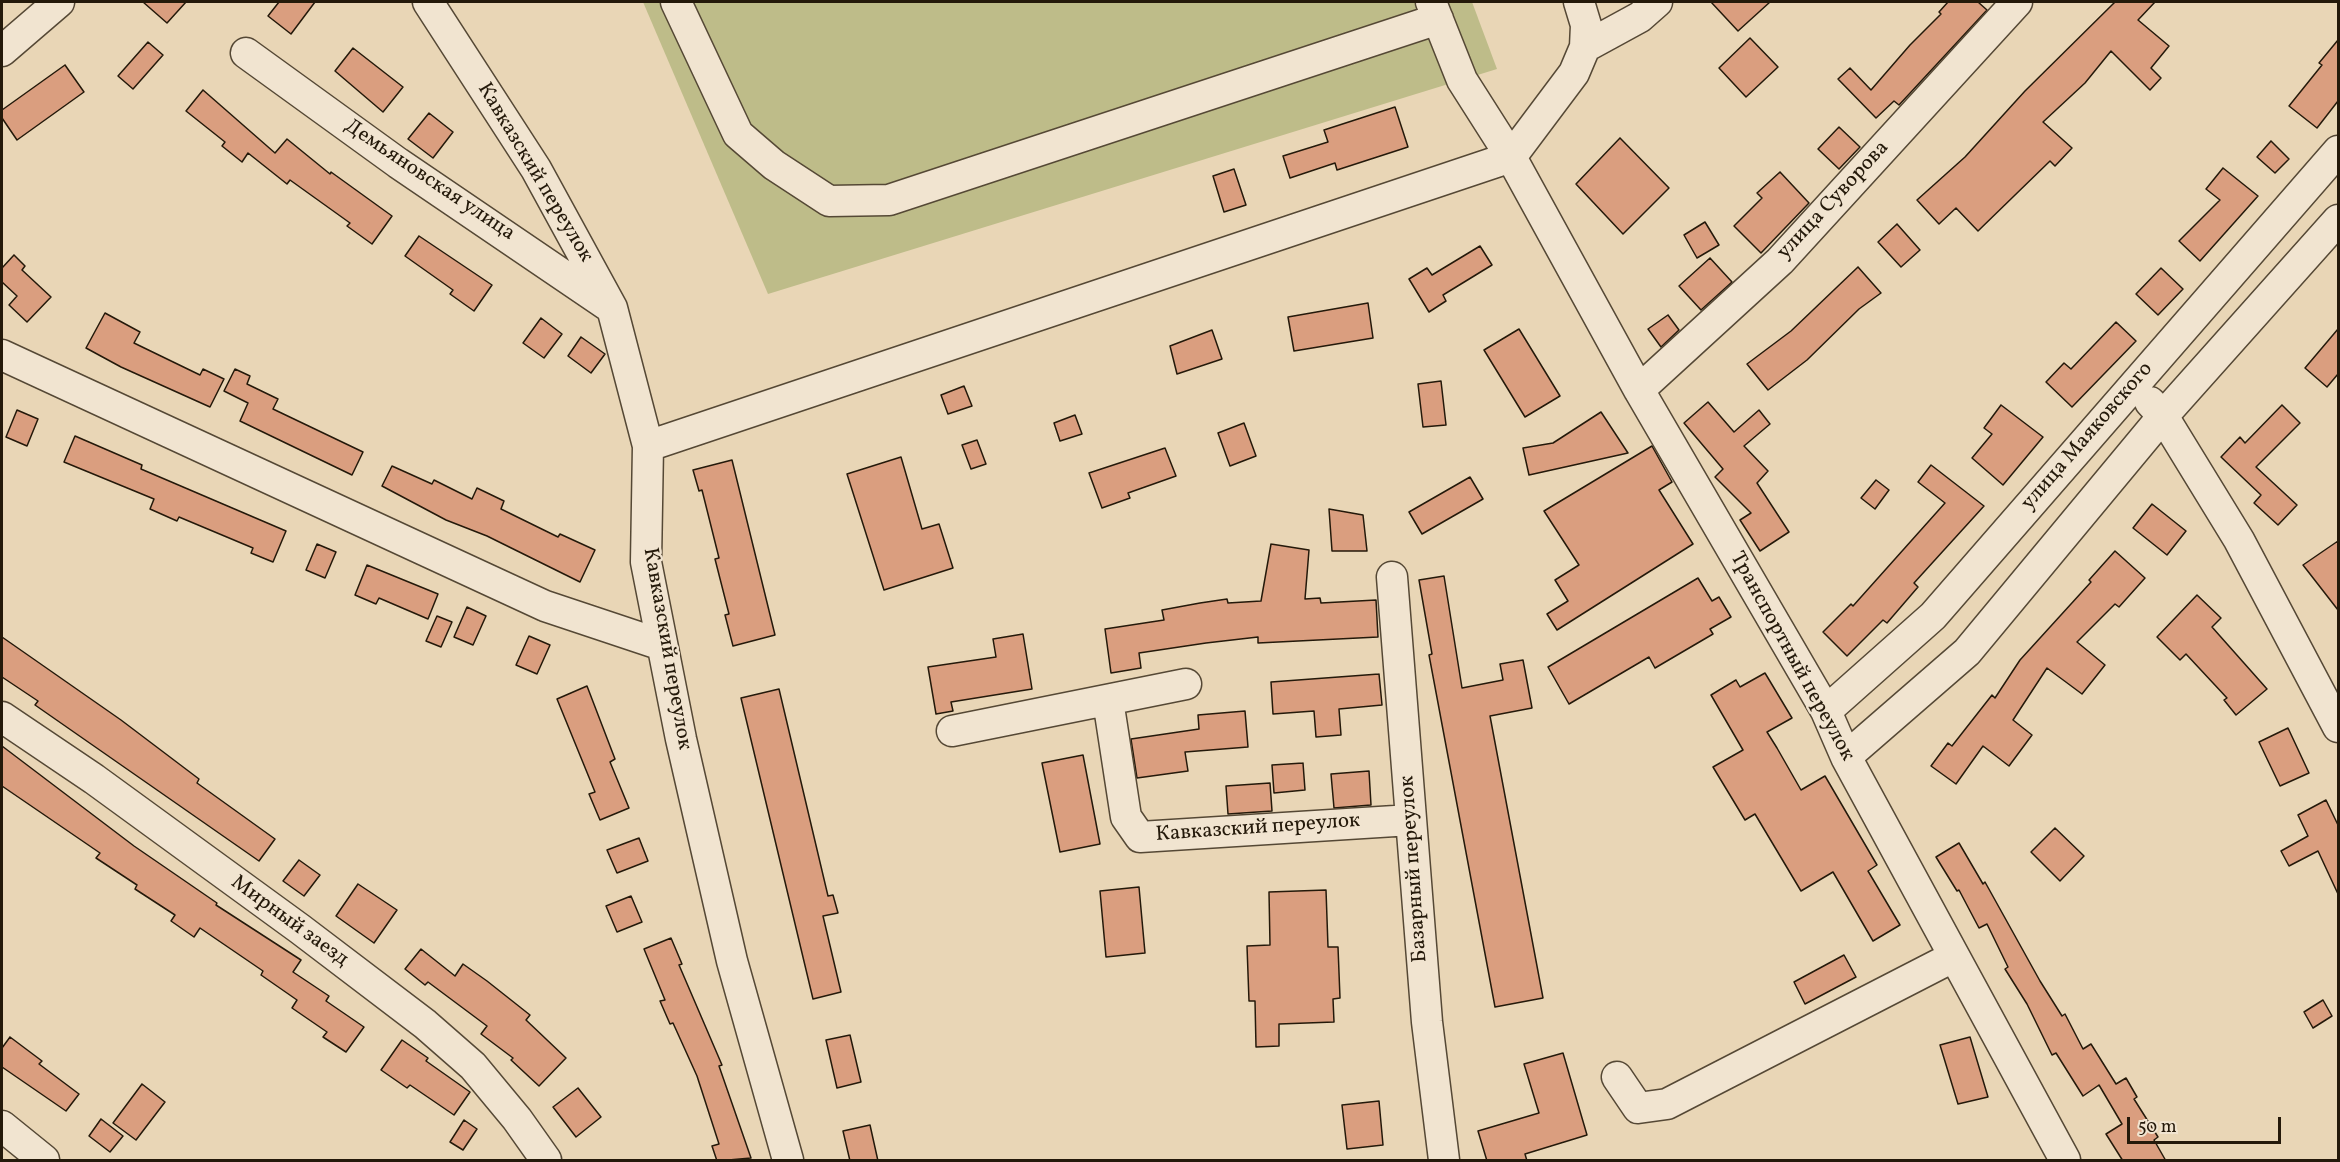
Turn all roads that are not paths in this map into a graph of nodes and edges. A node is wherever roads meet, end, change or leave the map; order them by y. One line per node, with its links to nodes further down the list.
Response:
1 (59, 2): 9 (street)
2 (428, 2): 14 (street, Кавказский переулок)
3 (676, 2): 7 (street)
4 (1579, 2): 8 (street)
5 (1658, 2): 8 (street)
6 (2017, 2): 17 (street, улица Суворова)
7 (1435, 10): 12 (street, Транспортный переулок)
8 (1585, 47): 12 (street)
9 (2, 51)
10 (246, 53): 14 (street, Демьяновская улица)
11 (2338, 151): 16 (street, улица Маяковского)
12 (1511, 157): 17 (street, Транспортный переулок); 19 (street)
13 (2338, 220): 18 (street, улица Маяковского)
14 (612, 308): 19 (street, Кавказский переулок)
15 (2, 355): 21 (street)
16 (2133, 385): 18 (street); 24 (street, улица Маяковского)
17 (1639, 390): 24 (street, Транспортный переулок)
18 (2163, 416): 26 (street); 28 (street, улица Маяковского)
19 (648, 446): 21 (street, Кавказский переулок)
20 (1392, 576): 29 (street, Базарный переулок)
21 (662, 645): 35 (street, Кавказский переулок)
22 (1186, 684): 23 (street)
23 (1108, 700): 27 (street); 29 (street, Кавказский переулок)
24 (1826, 711): 28 (street, Транспортный переулок)
25 (2, 717): 34 (street, Мирный заезд)
26 (2338, 727)
27 (952, 731)
28 (1846, 757): 30 (street, Транспортный переулок)
29 (1411, 820): 36 (street, Базарный переулок)
30 (1953, 957): 31 (street); 37 (street, Транспортный переулок)
31 (1617, 1077)
32 (2, 1126): 33 (street)
33 (44, 1161)
34 (546, 1161)
35 (788, 1161)
36 (1444, 1161)
37 (2065, 1161)

